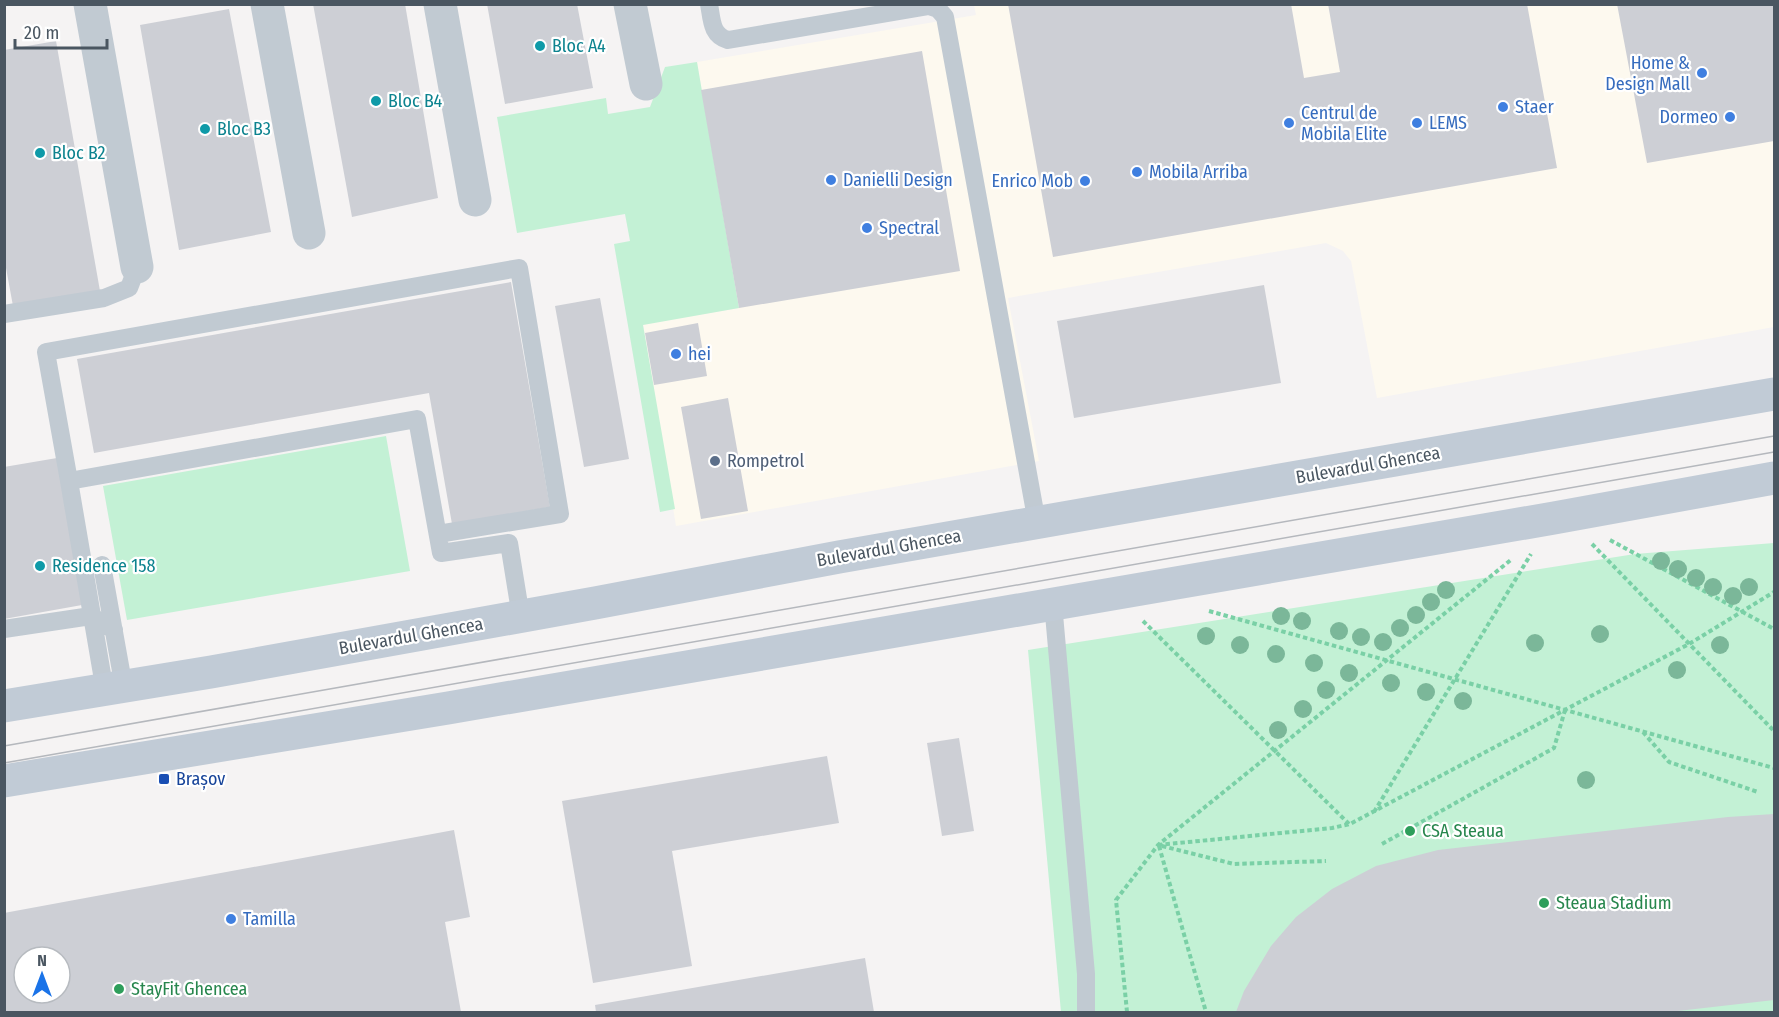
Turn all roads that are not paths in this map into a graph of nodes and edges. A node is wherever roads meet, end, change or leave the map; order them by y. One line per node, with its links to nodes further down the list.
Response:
1 (90, 4): 9 (street)
2 (267, 4): 8 (street)
3 (440, 4): 7 (street)
4 (630, 4): 6 (street)
5 (709, 4): 14 (lane)
6 (646, 84)
7 (475, 200)
8 (309, 233)
9 (138, 267): 10 (lane)
10 (4, 314)
11 (1774, 394): 14 (main road, Bulevardul Ghencea)
12 (1774, 478): 17 (main road)
13 (69, 481): 15 (lane); 15 (lane); 18 (lane)
14 (1037, 523): 19 (main road, Bulevardul Ghencea)
15 (438, 534): 19 (lane)
16 (102, 565): 21 (lane)
17 (1053, 603): 25 (main road); 26 (lane)
18 (91, 616): 20 (lane); 21 (lane); 22 (lane)
19 (521, 617): 22 (main road); 24 (main road, Bulevardul Ghencea)
20 (4, 629)
21 (114, 630): 22 (lane)
22 (111, 672): 23 (main road)
23 (4, 689)
24 (4, 706)
25 (4, 781)
26 (1086, 1012)

